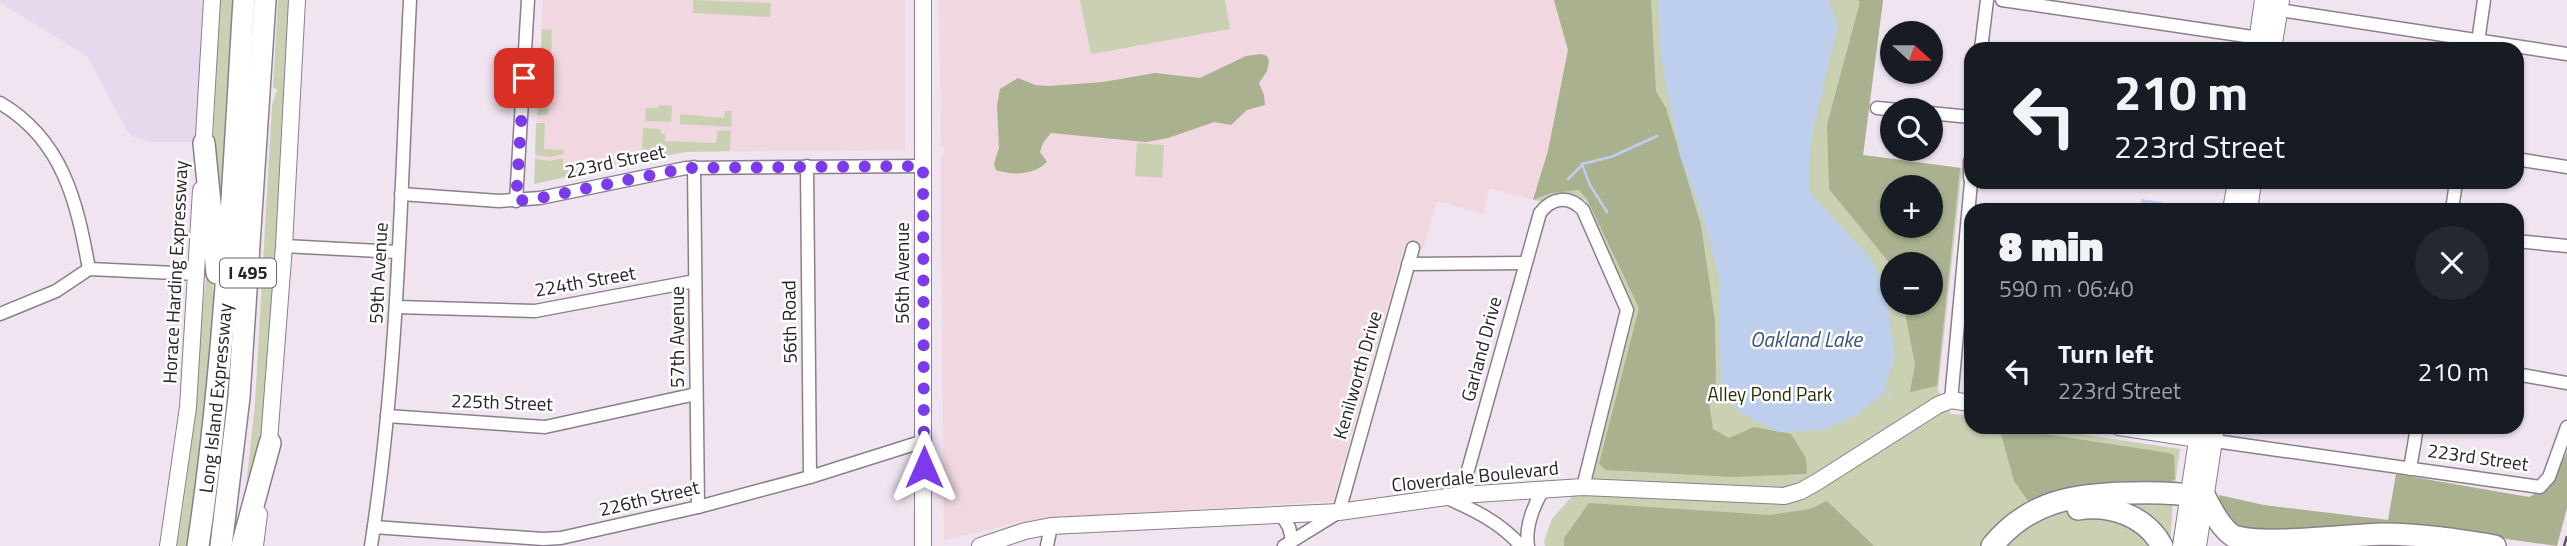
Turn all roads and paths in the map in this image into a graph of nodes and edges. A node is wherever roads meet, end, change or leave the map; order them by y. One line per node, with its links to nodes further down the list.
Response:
1 (212, 0): 24 (street, Horace Harding Expressway)
2 (244, 0): 47 (highway, Long Island Expressway / I 495)
3 (264, 0): 72 (highway, Long Island Expressway / I 495)
4 (297, 0): 33 (street)
5 (410, 0): 30 (street, 59th Avenue)
6 (528, 0): 31 (street)
7 (923, 0): 27 (street, 56th Avenue)
8 (1986, 0): 12 (street)
9 (2002, 0): 13 (street)
10 (2484, 0): 16 (street)
11 (2271, 4): 14 (main road); 15 (street)
12 (1982, 42)
13 (2253, 42)
14 (2265, 42)
15 (2468, 42)
16 (2478, 42)
17 (2524, 49): 18 (street)
18 (2567, 54)
19 (0, 103): 40 (street)
20 (1877, 108): 21 (street)
21 (1880, 108)
22 (1943, 114): 23 (street)
23 (1964, 116)
24 (204, 143): 41 (street, Horace Harding Expressway); 47 (highway)
25 (2524, 160): 29 (street)
26 (807, 166): 27 (street, 223rd Street); 28 (street, 223rd Street); 58 (street, 56th Road)
27 (923, 166): 55 (street, 56th Avenue)
28 (694, 167): 31 (street, 223rd Street); 42 (street, 57th Avenue)
29 (2567, 167)
30 (401, 194): 31 (street, 223rd Street); 36 (street, 59th Avenue)
31 (516, 201)
32 (2524, 242): 34 (street)
33 (284, 246): 36 (street); 56 (street)
34 (2567, 246)
35 (1413, 248): 39 (street, Kenilworth Drive)
36 (398, 252): 43 (street, 59th Avenue)
37 (1964, 257): 49 (street)
38 (1525, 263): 39 (street); 59 (street, Garland Drive); 61 (street, Garland Drive)
39 (1408, 264): 64 (street, Kenilworth Drive)
40 (89, 269): 41 (street); 44 (street)
41 (197, 274): 70 (street, Horace Harding Expressway)
42 (695, 281): 43 (street, 224th Street); 48 (street, 57th Avenue)
43 (396, 307): 51 (street, 59th Avenue)
44 (0, 314)
45 (2524, 375): 46 (street)
46 (2567, 383)
47 (218, 394): 71 (highway, Long Island Expressway / I 495)
48 (696, 394): 51 (street, 225th Street); 63 (street, 57th Avenue)
49 (1951, 400): 50 (street); 59 (street, Cloverdale Boulevard)
50 (1964, 402)
51 (387, 416): 67 (street, 59th Avenue)
52 (2567, 427): 57 (street, 223rd Street)
53 (2207, 434): 57 (street, 223rd Street); 62 (main road)
54 (2416, 434): 57 (street)
55 (924, 441): 58 (street, 226th Street); 76 (street, 56th Avenue)
56 (270, 443): 73 (highway); 74 (street)
57 (2410, 469)
58 (810, 477): 63 (street, 226th Street)
59 (1583, 487): 60 (street, Cloverdale Boulevard)
60 (1542, 490): 61 (street, Cloverdale Boulevard); 80 (street)
61 (1453, 496): 64 (street, Cloverdale Boulevard); 79 (street)
62 (2197, 496): 81 (highway); 84 (main road); 85 (main road); 86 (highway)
63 (698, 507): 68 (street, 226th Street)
64 (1339, 512): 65 (street, Cloverdale Boulevard); 69 (street)
65 (1282, 516): 66 (street, Cloverdale Boulevard); 69 (street)
66 (1051, 526): 77 (street, Cloverdale Boulevard); 78 (street)
67 (374, 527): 68 (street, 226th Street); 75 (street, 59th Avenue)
68 (562, 542)
69 (1288, 543)
70 (168, 546)
71 (198, 546)
72 (221, 546)
73 (242, 546)
74 (255, 546)
75 (371, 546)
76 (923, 546)
77 (980, 546)
78 (1047, 546)
79 (1521, 546)
80 (1528, 546)
81 (1992, 546)
82 (2011, 546): 83 (highway)
83 (2162, 546)
84 (2182, 546)
85 (2197, 546)
86 (2495, 546)

